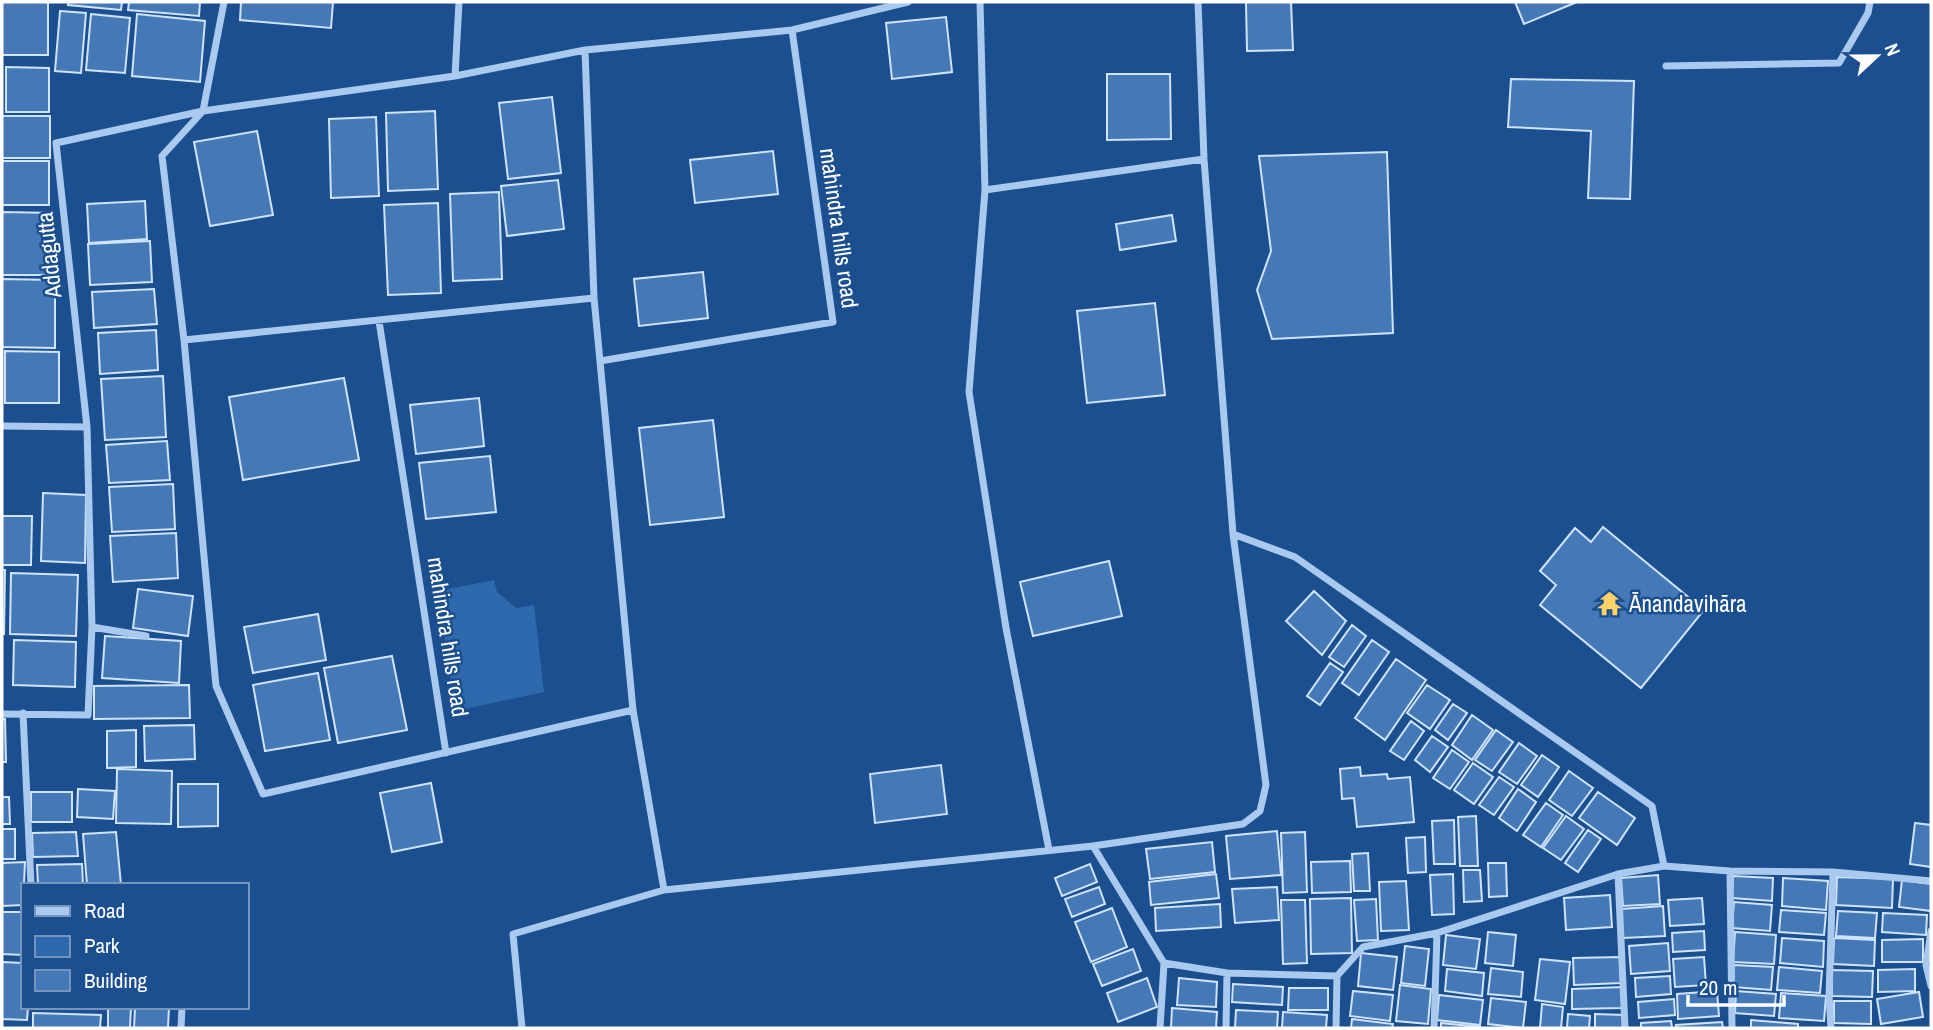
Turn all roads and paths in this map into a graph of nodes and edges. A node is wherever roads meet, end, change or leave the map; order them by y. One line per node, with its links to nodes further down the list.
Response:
1 (224, 2): 11 (street)
2 (459, 2): 10 (street)
3 (908, 2): 7 (street)
4 (980, 2): 13 (street)
5 (1198, 2): 12 (street)
6 (1871, 2): 9 (street)
7 (792, 30): 8 (street); 17 (street, mahindra hills road)
8 (584, 50): 10 (street); 14 (street)
9 (1666, 66)
10 (455, 76): 11 (street)
11 (204, 110): 16 (street); 19 (street, Addagutta)
12 (1204, 159): 13 (street); 20 (street)
13 (985, 190): 28 (street)
14 (594, 298): 15 (street); 17 (street)
15 (379, 321): 16 (street); 26 (street, mahindra hills road)
16 (184, 340): 26 (street)
17 (600, 361): 23 (street)
18 (2, 426): 19 (street)
19 (87, 427): 21 (street)
20 (1233, 534): 27 (street); 29 (street)
21 (92, 627): 22 (street); 25 (street)
22 (146, 636)
23 (633, 710): 26 (street); 35 (street)
24 (2, 713): 25 (street)
25 (23, 713): 34 (street)
26 (446, 753)
27 (1093, 845): 28 (street); 38 (street)
28 (1049, 850): 35 (street)
29 (1664, 866): 30 (street); 32 (street)
30 (1730, 871): 31 (street); 50 (street)
31 (1833, 872): 33 (street); 51 (street)
32 (1618, 874): 37 (street); 49 (street)
33 (1931, 881)
34 (31, 883)
35 (664, 890): 44 (street)
36 (1931, 931): 41 (street)
37 (1437, 933): 40 (street); 48 (street)
38 (1164, 963): 39 (street); 45 (street)
39 (1227, 973): 40 (street); 46 (street)
40 (1337, 976): 47 (street)
41 (1931, 986)
42 (182, 1009): 43 (street)
43 (181, 1028)
44 (522, 1028)
45 (1160, 1028)
46 (1226, 1028)
47 (1336, 1028)
48 (1434, 1028)
49 (1625, 1028)
50 (1732, 1028)
51 (1831, 1028)

